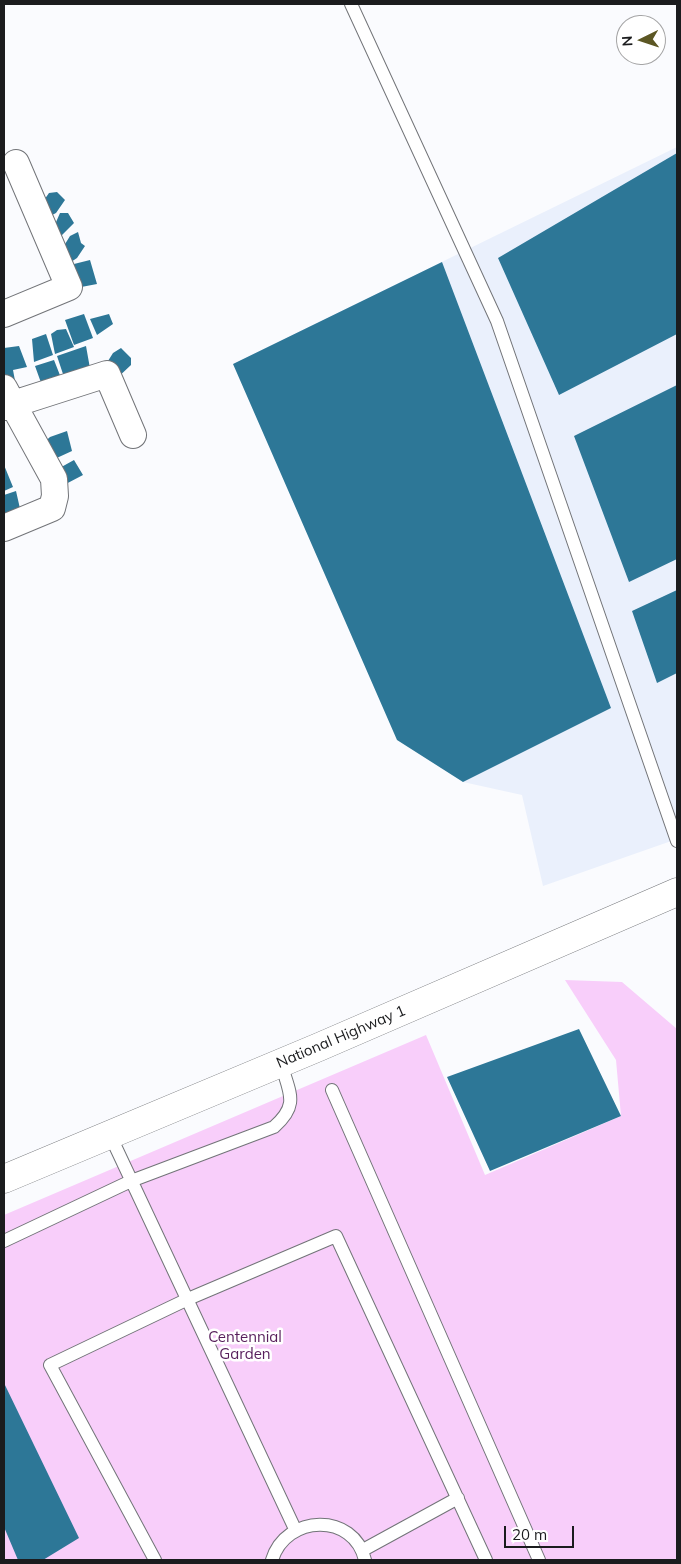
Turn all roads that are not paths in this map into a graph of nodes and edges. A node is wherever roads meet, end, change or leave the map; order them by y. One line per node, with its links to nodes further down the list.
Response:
1 (350, 4): 7 (lane)
2 (16, 163): 3 (street)
3 (4, 314)
4 (6, 399): 5 (street); 6 (street)
5 (132, 435)
6 (4, 528)
7 (677, 841)
8 (677, 892): 9 (highway, National Highway 1)
9 (281, 1063): 11 (highway, National Highway 1); 13 (lane)
10 (332, 1090): 22 (lane)
11 (110, 1135): 12 (highway, National Highway 1); 13 (lane)
12 (4, 1179)
13 (131, 1181): 14 (lane); 15 (lane)
14 (4, 1241)
15 (188, 1299): 16 (lane); 17 (lane); 19 (lane)
16 (458, 1498): 18 (lane); 21 (lane)
17 (295, 1529): 18 (lane); 20 (lane)
18 (364, 1555)
19 (155, 1560)
20 (272, 1560)
21 (486, 1560)
22 (539, 1560)

